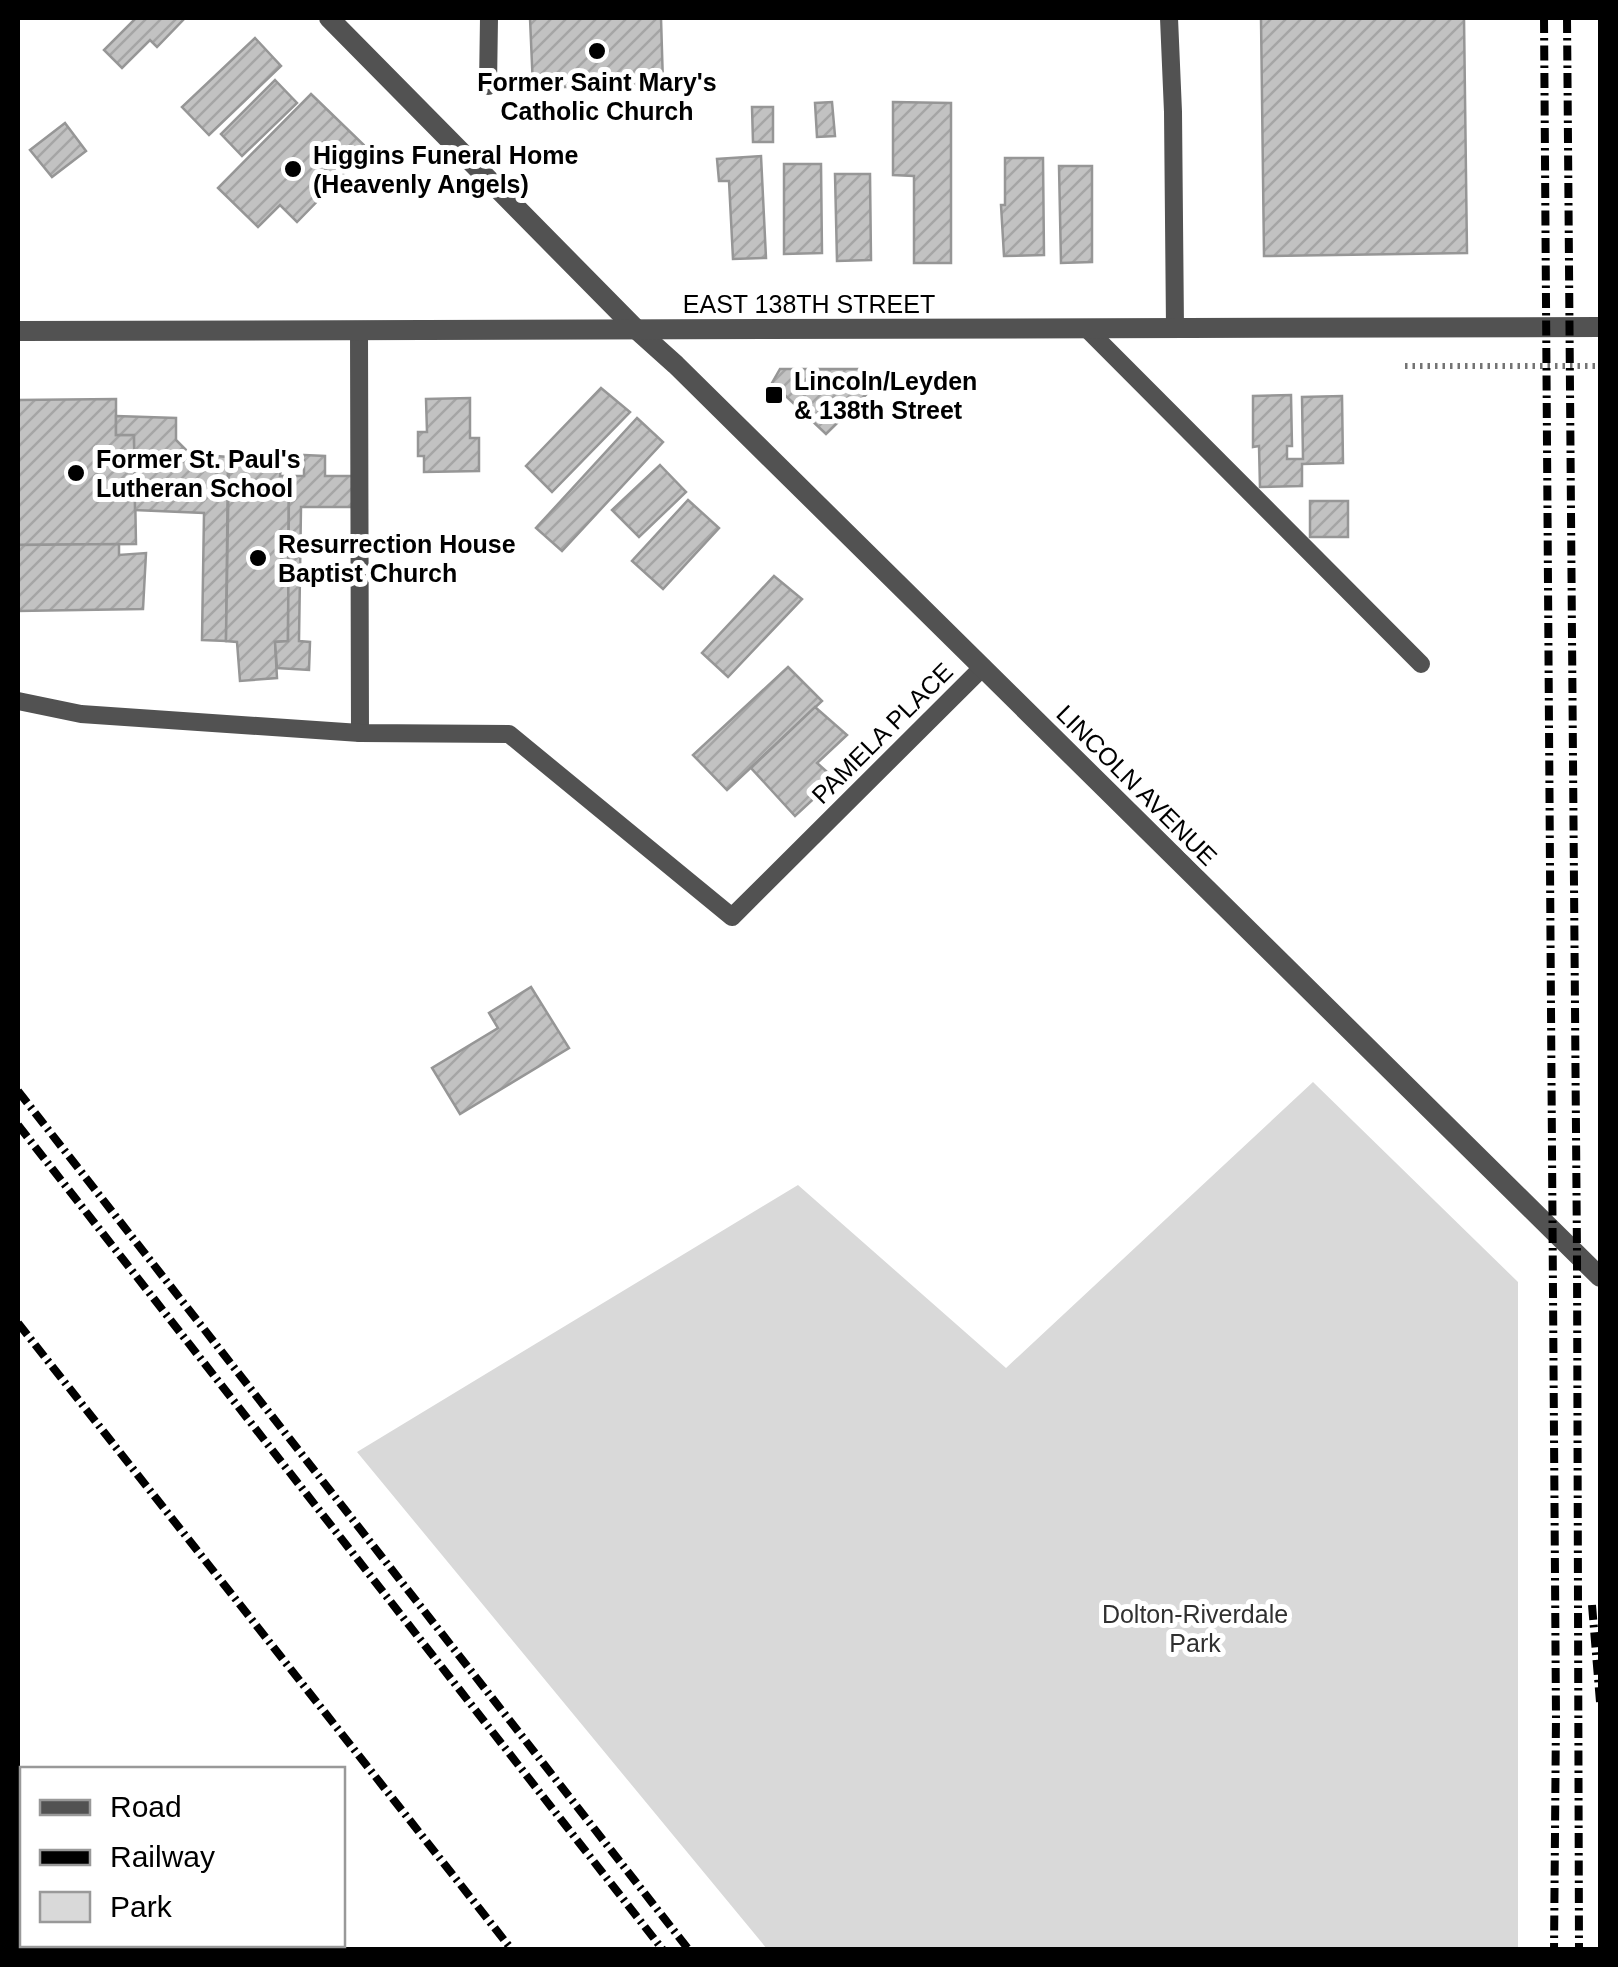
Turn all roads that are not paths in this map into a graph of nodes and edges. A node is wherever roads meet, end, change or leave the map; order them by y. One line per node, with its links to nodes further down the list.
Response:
1 (329, 18): 9 (street, LINCOLN AVENUE)
2 (489, 18): 4 (lane)
3 (1169, 18): 7 (lane)
4 (488, 86)
5 (1600, 327): 7 (street, EAST 138TH STREET)
6 (1086, 328): 7 (street, EAST 138TH STREET); 9 (street, EAST 138TH STREET); 11 (lane)
7 (1175, 328)
8 (359, 330): 9 (street, EAST 138TH STREET); 10 (street, EAST 138TH STREET); 14 (lane)
9 (637, 330): 12 (street, LINCOLN AVENUE)
10 (18, 331)
11 (1421, 664)
12 (983, 667): 14 (lane, PAMELA PLACE); 15 (street, LINCOLN AVENUE)
13 (18, 701): 14 (lane)
14 (360, 732)
15 (1600, 1278)

